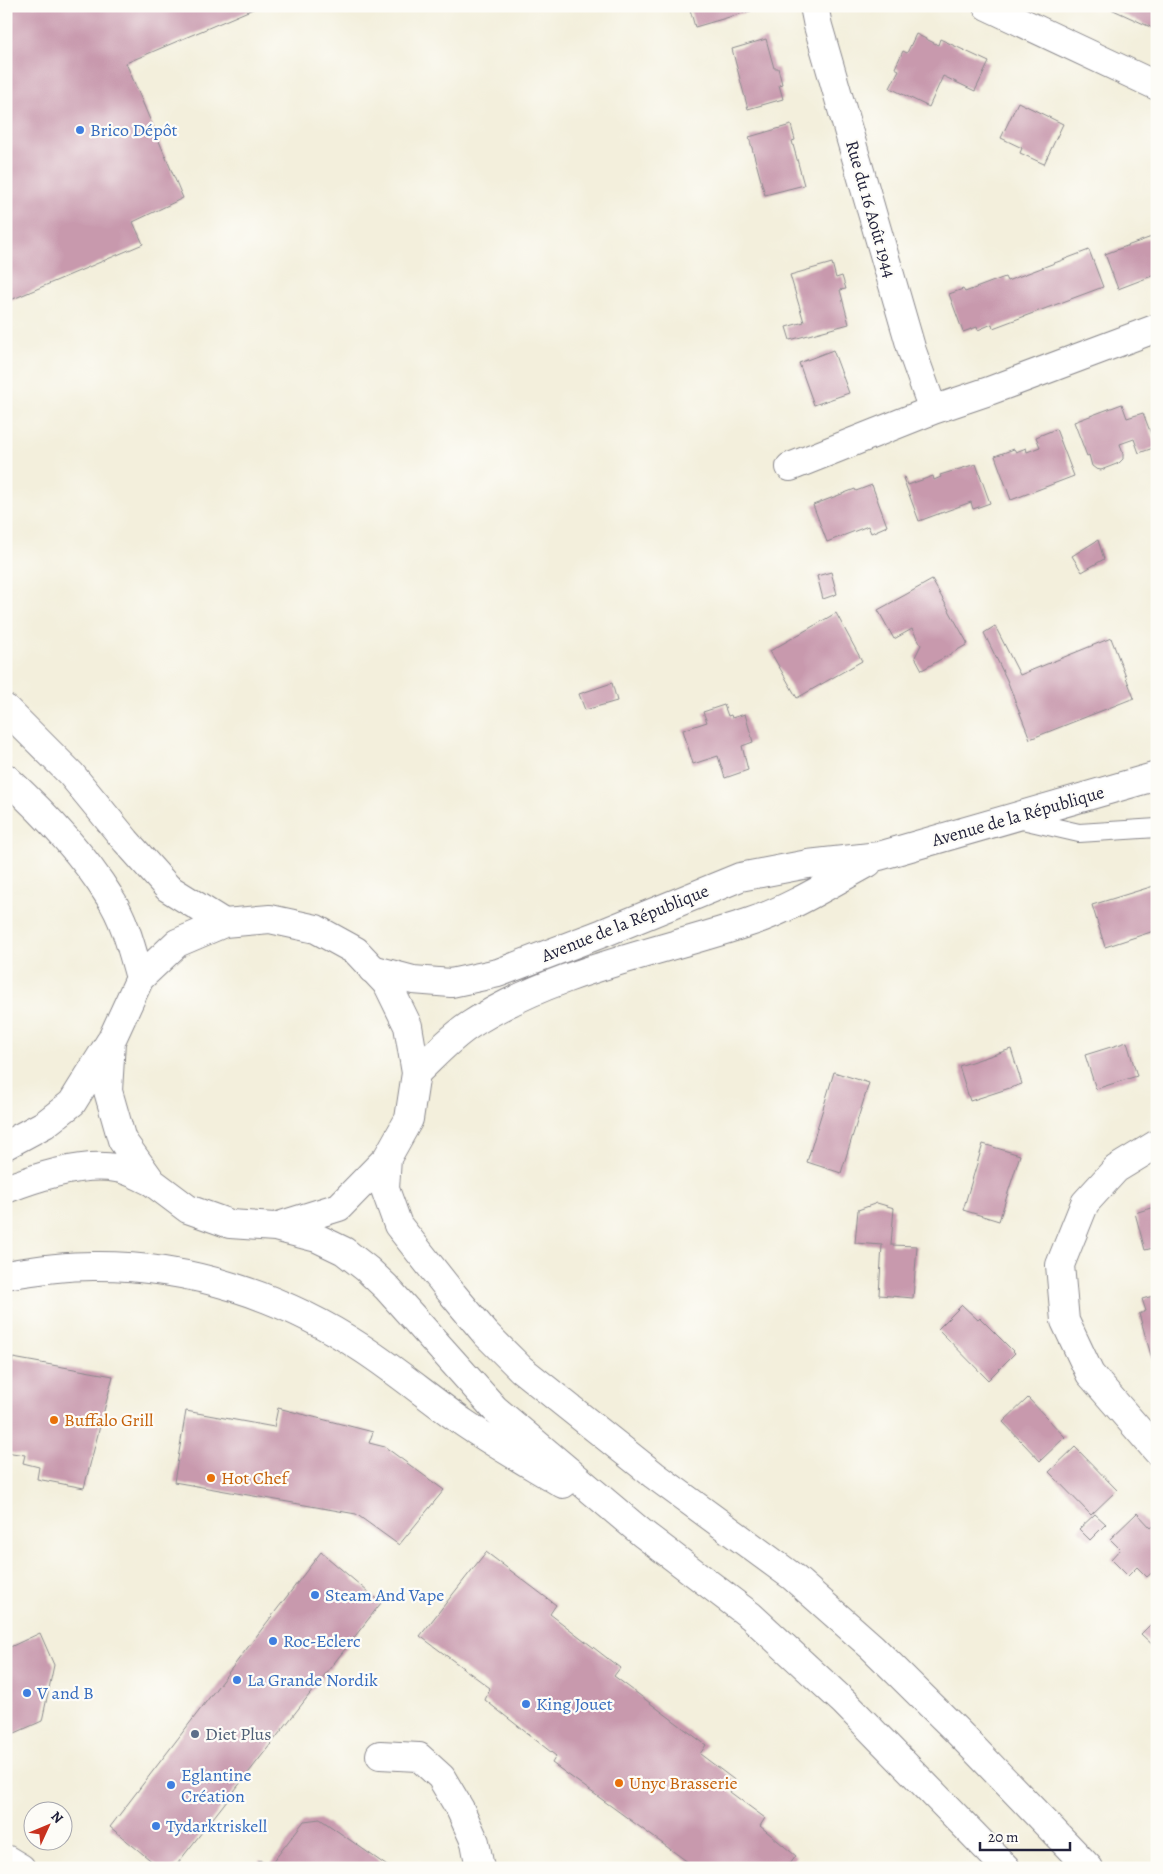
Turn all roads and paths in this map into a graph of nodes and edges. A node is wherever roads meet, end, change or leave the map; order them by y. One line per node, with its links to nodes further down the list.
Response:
1 (814, 6): 5 (main road, Rue du 16 Août 1944)
2 (987, 6): 3 (main road)
3 (1157, 86)
4 (1157, 328): 5 (main road)
5 (933, 410): 6 (main road)
6 (790, 467)
7 (6, 709): 13 (main road)
8 (1157, 776): 10 (main road, Avenue de la République)
9 (6, 778): 15 (main road)
10 (1012, 818): 11 (lane); 12 (main road, Avenue de la République)
11 (1157, 828)
12 (879, 856): 14 (main road, Avenue de la République); 17 (main road, Avenue de la République)
13 (224, 923): 14 (main road); 15 (main road)
14 (372, 969): 17 (main road)
15 (140, 978): 16 (main road)
16 (110, 1040): 19 (main road); 21 (main road)
17 (416, 1073): 20 (main road)
18 (1157, 1144): 25 (main road)
19 (6, 1145)
20 (388, 1158): 23 (main road); 32 (main road)
21 (152, 1182): 22 (main road); 23 (main road)
22 (6, 1190)
23 (276, 1227): 26 (main road)
24 (6, 1275): 26 (main road)
25 (1157, 1451)
26 (642, 1533): 31 (main road)
27 (380, 1755): 30 (main road)
28 (6, 1859): 29 (main road)
29 (21, 1868)
30 (480, 1868)
31 (1006, 1868)
32 (1089, 1868)

